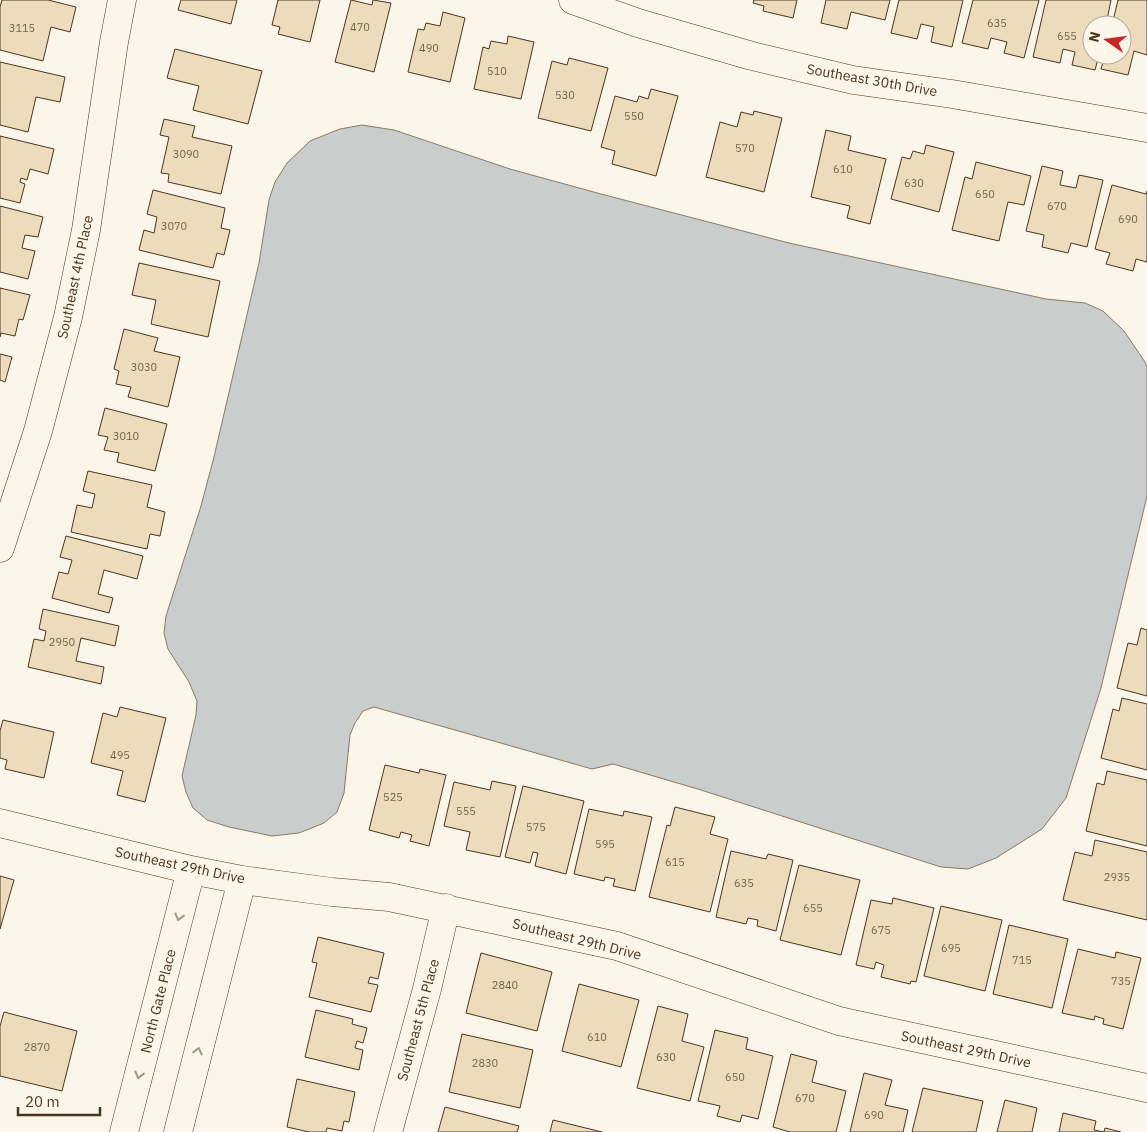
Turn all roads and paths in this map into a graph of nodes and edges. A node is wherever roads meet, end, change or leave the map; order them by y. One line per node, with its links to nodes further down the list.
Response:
1 (122, 0): 4 (street, Southeast 4th Place)
2 (573, 0): 3 (street, Southeast 30th Drive)
3 (1147, 128)
4 (0, 548)
5 (0, 823): 6 (street, Southeast 29th Drive)
6 (191, 870): 7 (street, Southeast 29th Drive); 10 (street, North Gate Place, one-way to 10)
7 (242, 880): 8 (street, Southeast 29th Drive); 11 (street, one-way to 7)
8 (446, 908): 9 (street, Southeast 29th Drive); 12 (street, Southeast 5th Place)
9 (1147, 1088)
10 (124, 1132)
11 (178, 1132)
12 (388, 1132)

